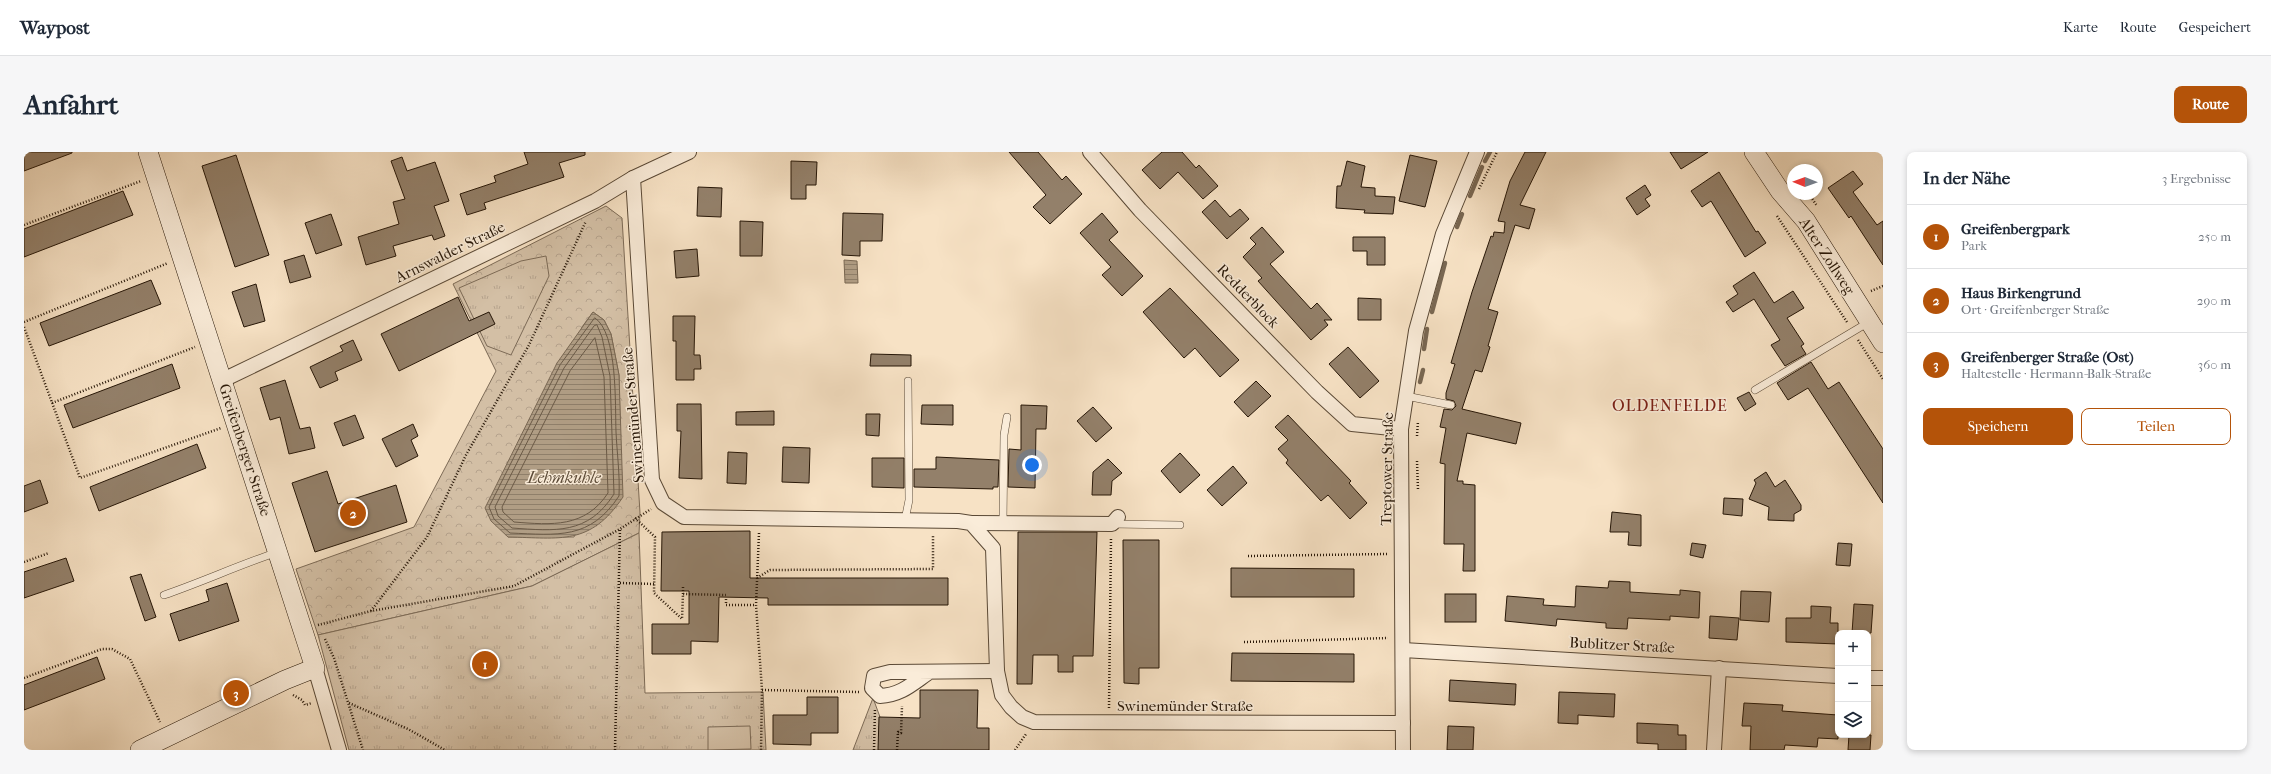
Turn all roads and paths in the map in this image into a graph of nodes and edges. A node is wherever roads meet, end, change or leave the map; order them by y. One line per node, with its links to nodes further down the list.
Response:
1 (148, 152): 6 (street, Greifenberger Straße)
2 (689, 152): 7 (street, Arnswalder Straße)
3 (1090, 152): 29 (street, Redderblock)
4 (1477, 152): 24 (street, Treptower Straße)
5 (1754, 152): 14 (street, Alter Zollweg)
6 (155, 176): 10 (path); 11 (street, Greifenberger Straße)
7 (633, 178): 8 (street, Arnswalder Straße); 30 (street, Swinemünder Straße)
8 (595, 201): 21 (street, Arnswalder Straße); 54 (path)
9 (1776, 214): 17 (path)
10 (24, 225)
11 (182, 257): 15 (path); 18 (street, Greifenberger Straße)
12 (1883, 286): 13 (path)
13 (1871, 291)
14 (1869, 321): 17 (lane); 19 (street, Alter Zollweg)
15 (24, 322)
16 (24, 327): 25 (path)
17 (1853, 331): 20 (path); 23 (lane)
18 (210, 341): 21 (street, Greifenberger Straße); 25 (path)
19 (1883, 343)
20 (1883, 379)
21 (223, 380): 28 (street, Greifenberger Straße)
22 (908, 381): 33 (lane)
23 (1756, 390)
24 (1406, 396): 26 (lane); 29 (street, Treptower Straße)
25 (52, 403): 28 (path)
26 (1451, 405)
27 (1007, 416): 37 (lane)
28 (237, 422): 40 (street, Greifenberger Straße)
29 (1401, 430): 42 (street, Treptower Straße)
30 (663, 503): 31 (path); 32 (street)
31 (635, 518): 39 (path); 47 (path)
32 (761, 518): 33 (street); 45 (path)
33 (905, 520): 35 (street)
34 (1115, 520): 37 (street); 38 (lane); 77 (path)
35 (933, 521): 36 (street); 45 (path)
36 (971, 523): 37 (street); 63 (street, Swinemünder Straße)
37 (1003, 523)
38 (1180, 525)
39 (620, 529): 46 (path); 54 (path)
40 (278, 552): 50 (lane); 61 (street, Greifenberger Straße)
41 (49, 553): 44 (path)
42 (1403, 553): 43 (path); 60 (street, Treptower Straße)
43 (1248, 556)
44 (24, 562)
45 (757, 578): 53 (path)
46 (620, 583): 47 (path); 84 (path)
47 (654, 584): 49 (path)
48 (683, 585): 49 (path)
49 (683, 594): 51 (path)
50 (164, 595)
51 (726, 595)
52 (726, 599): 53 (path)
53 (756, 605): 70 (path)
54 (371, 611): 56 (path)
55 (315, 618): 56 (path)
56 (318, 625): 57 (path)
57 (321, 632)
58 (324, 638): 75 (path)
59 (1244, 642): 60 (path)
60 (1403, 644): 62 (street, Bublitzer Straße); 78 (street, Treptower Straße)
61 (316, 668): 69 (street); 81 (street, Greifenberger Straße)
62 (1719, 668): 65 (street, Bublitzer Straße); 90 (street)
63 (996, 671): 64 (street); 76 (street, Swinemünder Straße)
64 (928, 672): 72 (street); 73 (street)
65 (1835, 676)
66 (24, 678): 79 (path)
67 (1871, 678): 68 (street)
68 (1883, 678)
69 (286, 680): 74 (path); 79 (street)
70 (762, 690): 71 (path); 85 (path)
71 (856, 692)
72 (902, 692): 73 (street); 87 (path)
73 (875, 693): 86 (path)
74 (318, 701)
75 (349, 703): 82 (path); 83 (path)
76 (1034, 722): 77 (street, Swinemünder Straße); 88 (path)
77 (1108, 723): 78 (street, Swinemünder Straße)
78 (1403, 723): 89 (street, Treptower Straße)
79 (167, 737): 80 (street)
80 (140, 750)
81 (339, 750)
82 (363, 750)
83 (445, 750)
84 (615, 750)
85 (761, 750)
86 (874, 750)
87 (897, 750)
88 (1015, 750)
89 (1403, 750)
90 (1714, 750)

